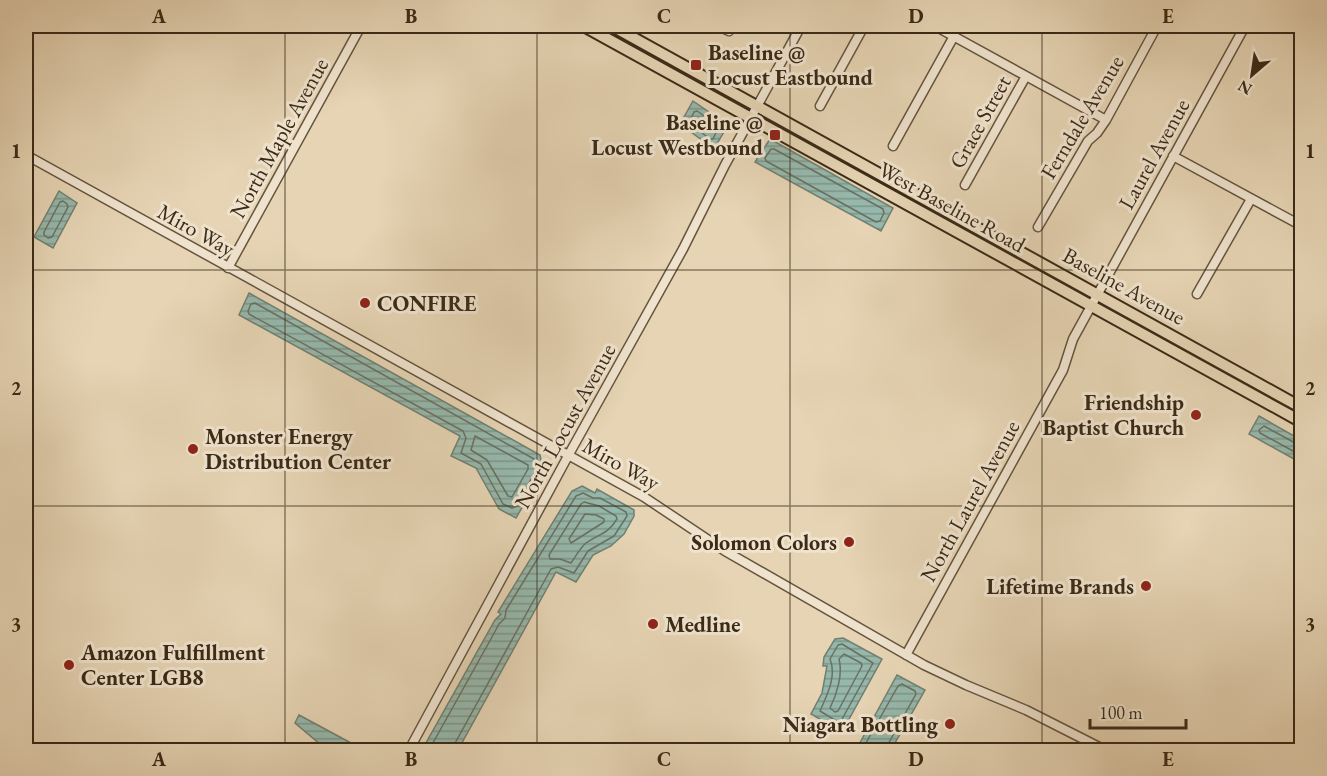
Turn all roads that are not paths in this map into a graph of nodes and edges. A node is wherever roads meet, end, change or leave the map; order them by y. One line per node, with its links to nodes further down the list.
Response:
1 (361, 26): 24 (street, North Maple Avenue)
2 (584, 26): 15 (main road, West Baseline Road)
3 (612, 26): 13 (main road, Baseline Avenue)
4 (718, 26): 10 (street)
5 (801, 26): 13 (street, North Locust Avenue)
6 (864, 26): 14 (street)
7 (935, 26): 11 (street)
8 (1157, 26): 16 (street, Ferndale Avenue)
9 (1245, 26): 19 (street, Laurel Avenue)
10 (729, 31)
11 (954, 36): 12 (street); 17 (street)
12 (1026, 76): 16 (street); 20 (street, Grace Street)
13 (758, 105): 15 (street, North Locust Avenue); 26 (main road, Baseline Avenue)
14 (820, 106)
15 (751, 117): 26 (main road, West Baseline Road); 29 (street, North Locust Avenue)
16 (1106, 120): 23 (street, Ferndale Avenue)
17 (893, 146)
18 (26, 155): 24 (street, Miro Way)
19 (1173, 156): 21 (street); 26 (street, Laurel Avenue)
20 (965, 185)
21 (1251, 200): 22 (street); 25 (street)
22 (1302, 226)
23 (1038, 227)
24 (228, 268): 29 (street, Miro Way)
25 (1197, 294)
26 (1095, 300): 27 (main road, Baseline Avenue); 28 (main road, West Baseline Road); 30 (street, North Laurel Avenue)
27 (1302, 408)
28 (1302, 422)
29 (568, 456): 30 (street, Miro Way); 31 (street, North Locust Avenue)
30 (906, 655): 32 (street, Miro Way)
31 (409, 750)
32 (1105, 750)

